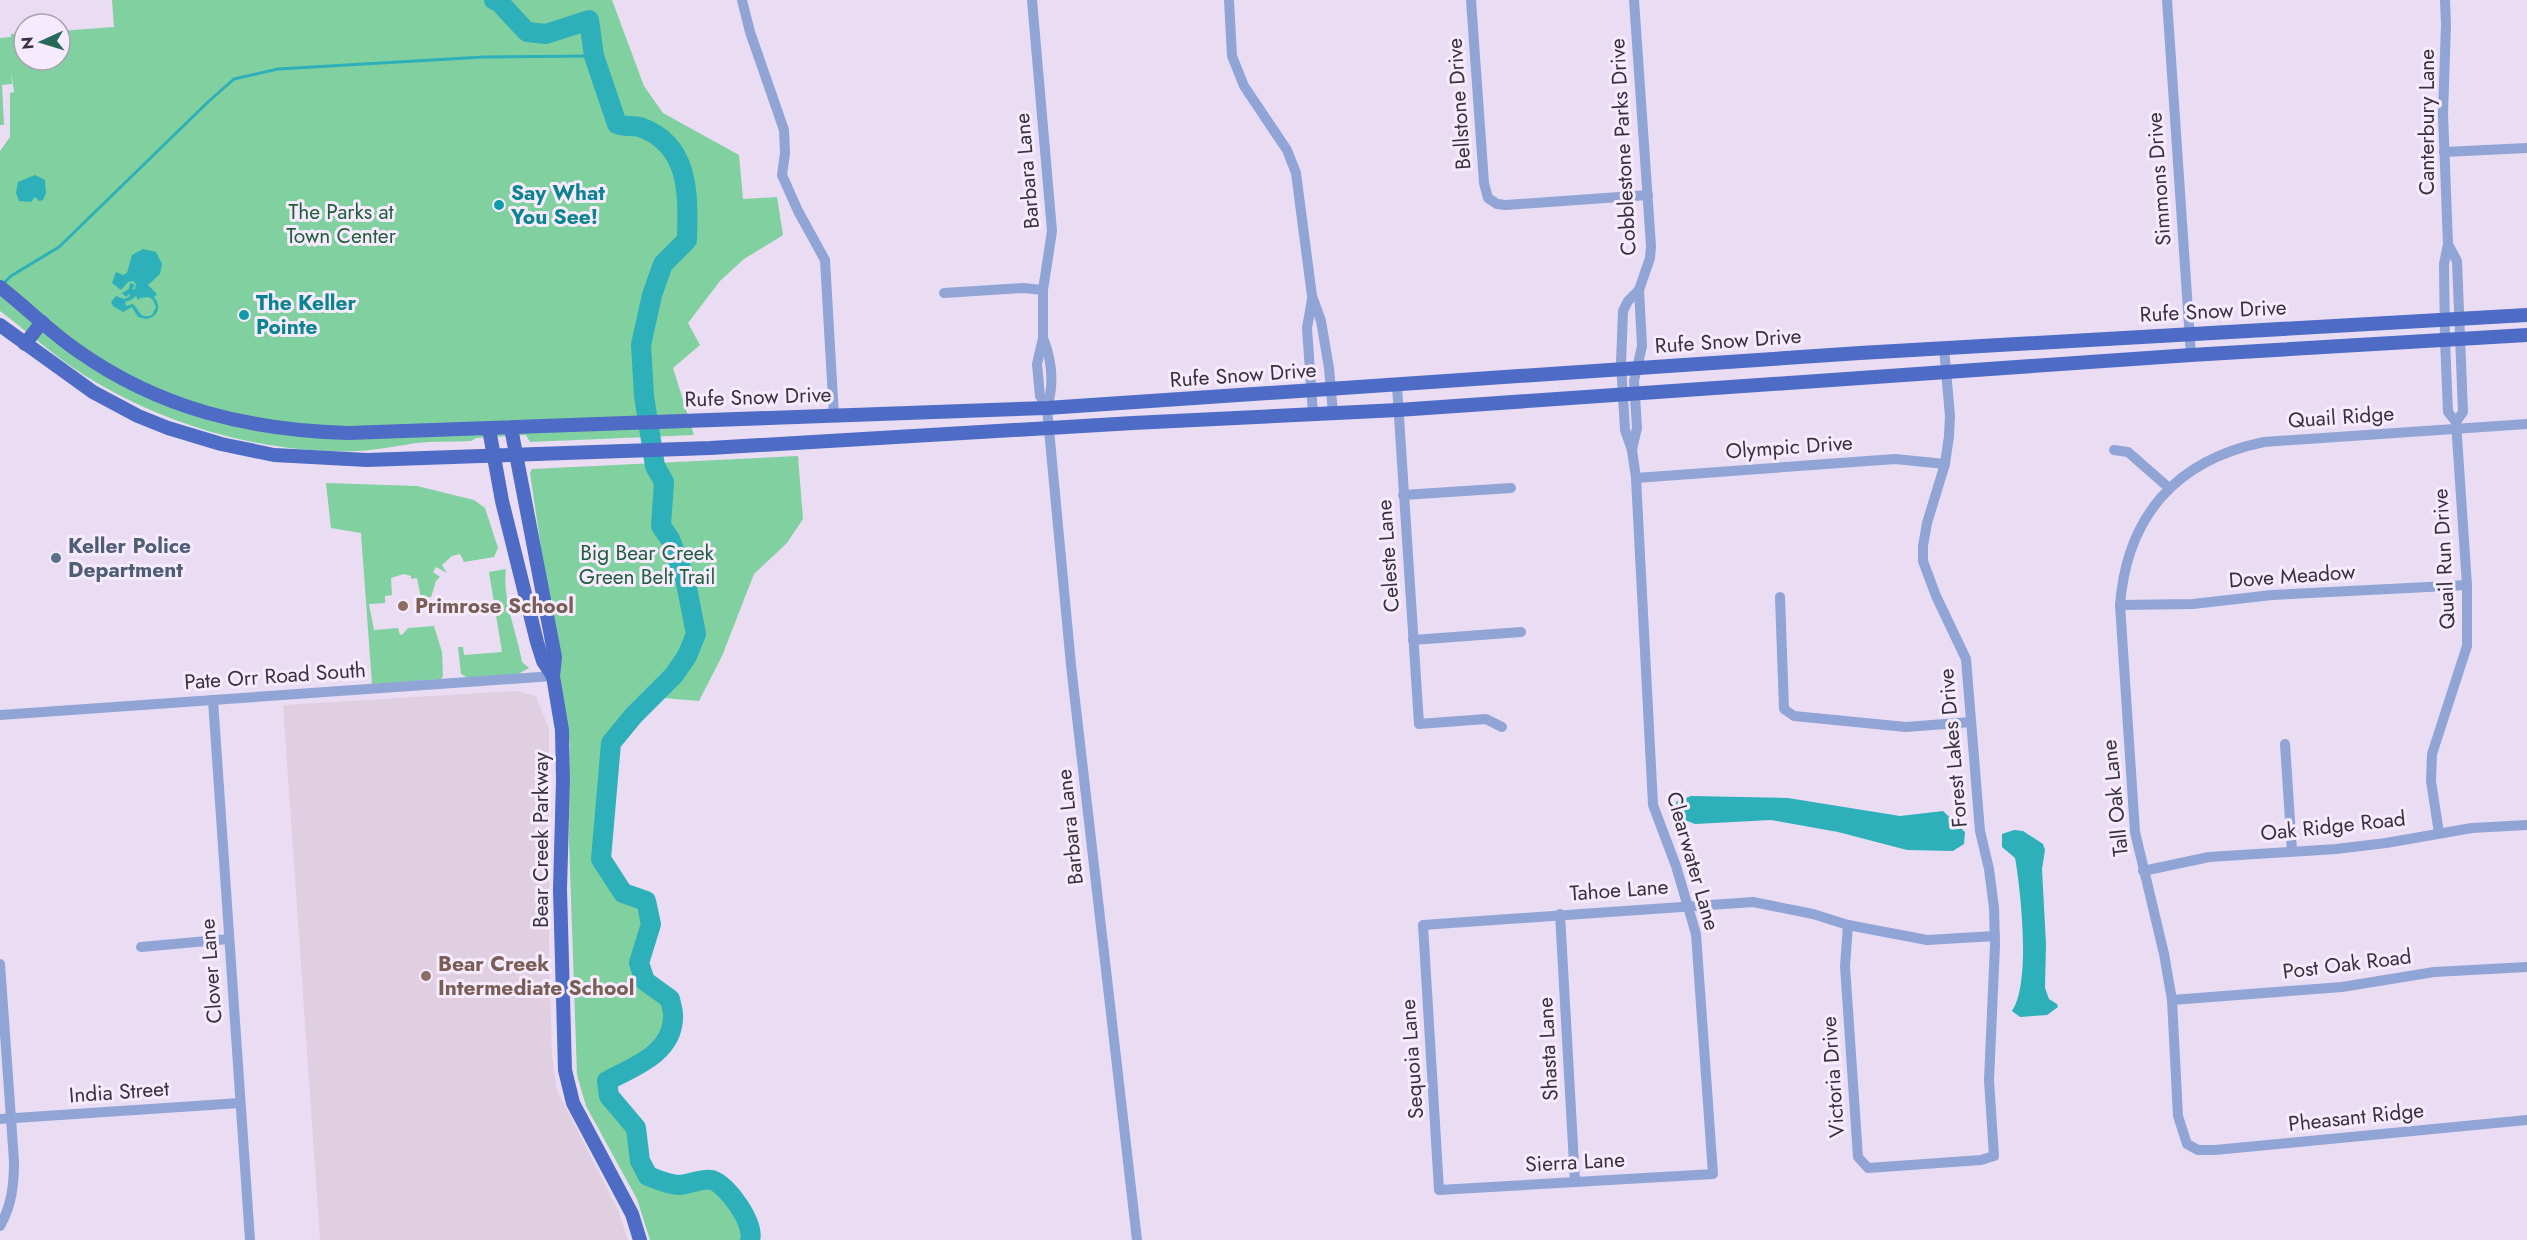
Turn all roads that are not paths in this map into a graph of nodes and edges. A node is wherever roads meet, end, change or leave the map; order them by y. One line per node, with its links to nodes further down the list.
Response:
1 (742, 0): 36 (street)
2 (1032, 0): 13 (street, Barbara Lane)
3 (1229, 0): 15 (street)
4 (1471, 0): 10 (street, Bellstone Drive)
5 (1634, 0): 10 (street, Cobblestone Parks Drive)
6 (2167, 0): 20 (street, Simmons Drive)
7 (2445, 0): 9 (street, Canterbury Lane)
8 (2527, 148): 9 (street)
9 (2444, 152): 19 (street, Canterbury Lane)
10 (1648, 195): 12 (street, Cobblestone Parks Drive)
11 (0, 287): 17 (main road, Rufe Snow Drive)
12 (1639, 290): 26 (street, Cobblestone Parks Drive); 26 (street, Cobblestone Parks Drive)
13 (1043, 291): 14 (street); 31 (street, Barbara Lane)
14 (944, 293)
15 (1312, 296): 29 (street); 30 (street)
16 (2527, 315): 19 (main road, Rufe Snow Drive)
17 (42, 322): 22 (main road); 28 (main road, Rufe Snow Drive)
18 (0, 325): 22 (main road, Rufe Snow Drive)
19 (2452, 329): 20 (main road, Rufe Snow Drive); 21 (main road, Rufe Snow Drive); 24 (main road, Rufe Snow Drive); 38 (street, Quail Run Drive)
20 (2190, 334): 23 (main road, Rufe Snow Drive); 24 (street, Simmons Drive)
21 (2527, 335)
22 (25, 344): 35 (main road, Rufe Snow Drive)
23 (1944, 348): 25 (street, Forest Lakes Drive); 26 (main road, Rufe Snow Drive)
24 (2191, 355): 25 (main road, Rufe Snow Drive)
25 (1946, 373): 26 (main road, Rufe Snow Drive); 45 (street, Forest Lakes Drive)
26 (1629, 382): 27 (main road, Rufe Snow Drive); 32 (main road, Rufe Snow Drive); 46 (street, Clearwater Lane)
27 (1397, 386): 29 (main road, Rufe Snow Drive); 32 (street, Celeste Lane)
28 (148, 390): 35 (main road); 41 (main road, Rufe Snow Drive)
29 (1332, 391): 30 (main road, Rufe Snow Drive); 33 (street)
30 (1311, 392): 31 (main road, Rufe Snow Drive); 34 (street)
31 (1047, 408): 36 (main road, Rufe Snow Drive); 40 (street, Barbara Lane)
32 (1398, 410): 33 (main road, Rufe Snow Drive); 49 (street, Celeste Lane)
33 (1333, 413): 34 (main road, Rufe Snow Drive)
34 (1312, 414): 40 (main road, Rufe Snow Drive)
35 (138, 416): 43 (main road, Rufe Snow Drive)
36 (834, 416): 39 (main road, Rufe Snow Drive)
37 (2527, 424): 38 (street, Quail Ridge)
38 (2456, 426): 48 (street, Quail Ridge); 50 (street, Quail Run Drive)
39 (511, 428): 41 (main road, Rufe Snow Drive); 44 (main road, Bear Creek Parkway)
40 (1048, 428): 44 (main road, Rufe Snow Drive); 86 (street, Barbara Lane)
41 (489, 429): 43 (main road, Bear Creek Parkway)
42 (2114, 450): 48 (street)
43 (493, 454): 44 (main road, Rufe Snow Drive); 55 (main road, Bear Creek Parkway)
44 (516, 454): 55 (main road, Bear Creek Parkway)
45 (1946, 464): 46 (street, Olympic Drive); 58 (street, Forest Lakes Drive)
46 (1636, 478): 65 (street, Clearwater Lane)
47 (1511, 488): 49 (street)
48 (2169, 488): 52 (street, Tall Oak Lane)
49 (1403, 495): 54 (street, Celeste Lane)
50 (2466, 585): 52 (street, Dove Meadow); 62 (street, Quail Run Drive)
51 (1780, 597): 58 (street)
52 (2120, 605): 64 (street, Tall Oak Lane)
53 (1521, 632): 54 (street)
54 (1413, 640): 59 (street, Celeste Lane)
55 (553, 676): 56 (street, Pate Orr Road South); 85 (main road, Bear Creek Parkway)
56 (213, 700): 57 (street, Pate Orr Road South); 70 (street, Clover Lane)
57 (0, 715)
58 (1971, 722): 69 (street, Forest Lakes Drive)
59 (1502, 727)
60 (2285, 744): 63 (street)
61 (2527, 825): 62 (street, Oak Ridge Road)
62 (2439, 833): 63 (street, Oak Ridge Road)
63 (2292, 850): 64 (street, Oak Ridge Road)
64 (2144, 871): 74 (street, Tall Oak Lane)
65 (1688, 905): 66 (street, Tahoe Lane); 68 (street, Tahoe Lane); 80 (street, Clearwater Lane)
66 (1560, 914): 67 (street, Tahoe Lane); 81 (street, Shasta Lane)
67 (1423, 925): 82 (street, Sequoia Lane)
68 (1848, 925): 69 (street, Tahoe Lane); 79 (street, Victoria Drive)
69 (1995, 936): 79 (street, Forest Lakes Drive)
70 (229, 939): 71 (street); 75 (street, Clover Lane)
71 (141, 947)
72 (0, 964): 76 (street)
73 (2527, 967): 74 (street, Post Oak Road)
74 (2172, 1000): 78 (street, Tall Oak Lane)
75 (240, 1103): 76 (street, India Street); 84 (street, Clover Lane)
76 (6, 1119): 83 (street)
77 (2527, 1120): 78 (street, Pheasant Ridge)
78 (2189, 1146)
79 (1994, 1156)
80 (1713, 1174): 81 (street, Sierra Lane)
81 (1575, 1182): 82 (street, Sierra Lane)
82 (1439, 1190)
83 (0, 1226)
84 (250, 1240)
85 (640, 1240)
86 (1137, 1240)

